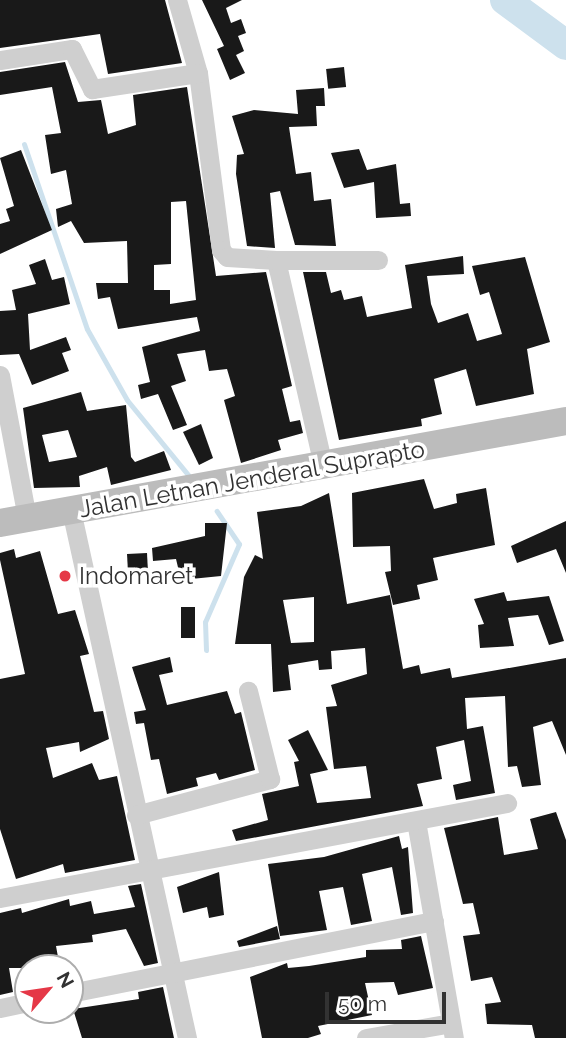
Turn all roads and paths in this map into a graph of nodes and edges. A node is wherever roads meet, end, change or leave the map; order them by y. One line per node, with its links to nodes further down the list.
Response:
1 (177, 0): 3 (street)
2 (0, 60): 3 (street)
3 (198, 73): 4 (street)
4 (276, 260): 5 (street); 10 (street)
5 (378, 260)
6 (0, 375): 12 (street)
7 (566, 421): 8 (main road, Jalan Letnan Jenderal Suprapto)
8 (504, 437): 9 (main road, Jalan Letnan Jenderal Suprapto); 10 (main road, Jalan Letnan Jenderal Suprapto)
9 (566, 437)
10 (323, 466): 11 (main road, Jalan Letnan Jenderal Suprapto)
11 (71, 510): 12 (main road, Jalan Letnan Jenderal Suprapto); 15 (street)
12 (13, 520)
13 (248, 691): 15 (street)
14 (507, 803): 16 (street)
15 (136, 816): 17 (street)
16 (415, 821): 17 (street); 19 (street)
17 (152, 874): 18 (street); 20 (street)
18 (0, 898)
19 (434, 921): 20 (street); 22 (street)
20 (173, 970): 21 (street); 23 (street)
21 (84, 990)
22 (453, 1030): 24 (street)
23 (187, 1038)
24 (366, 1038)

